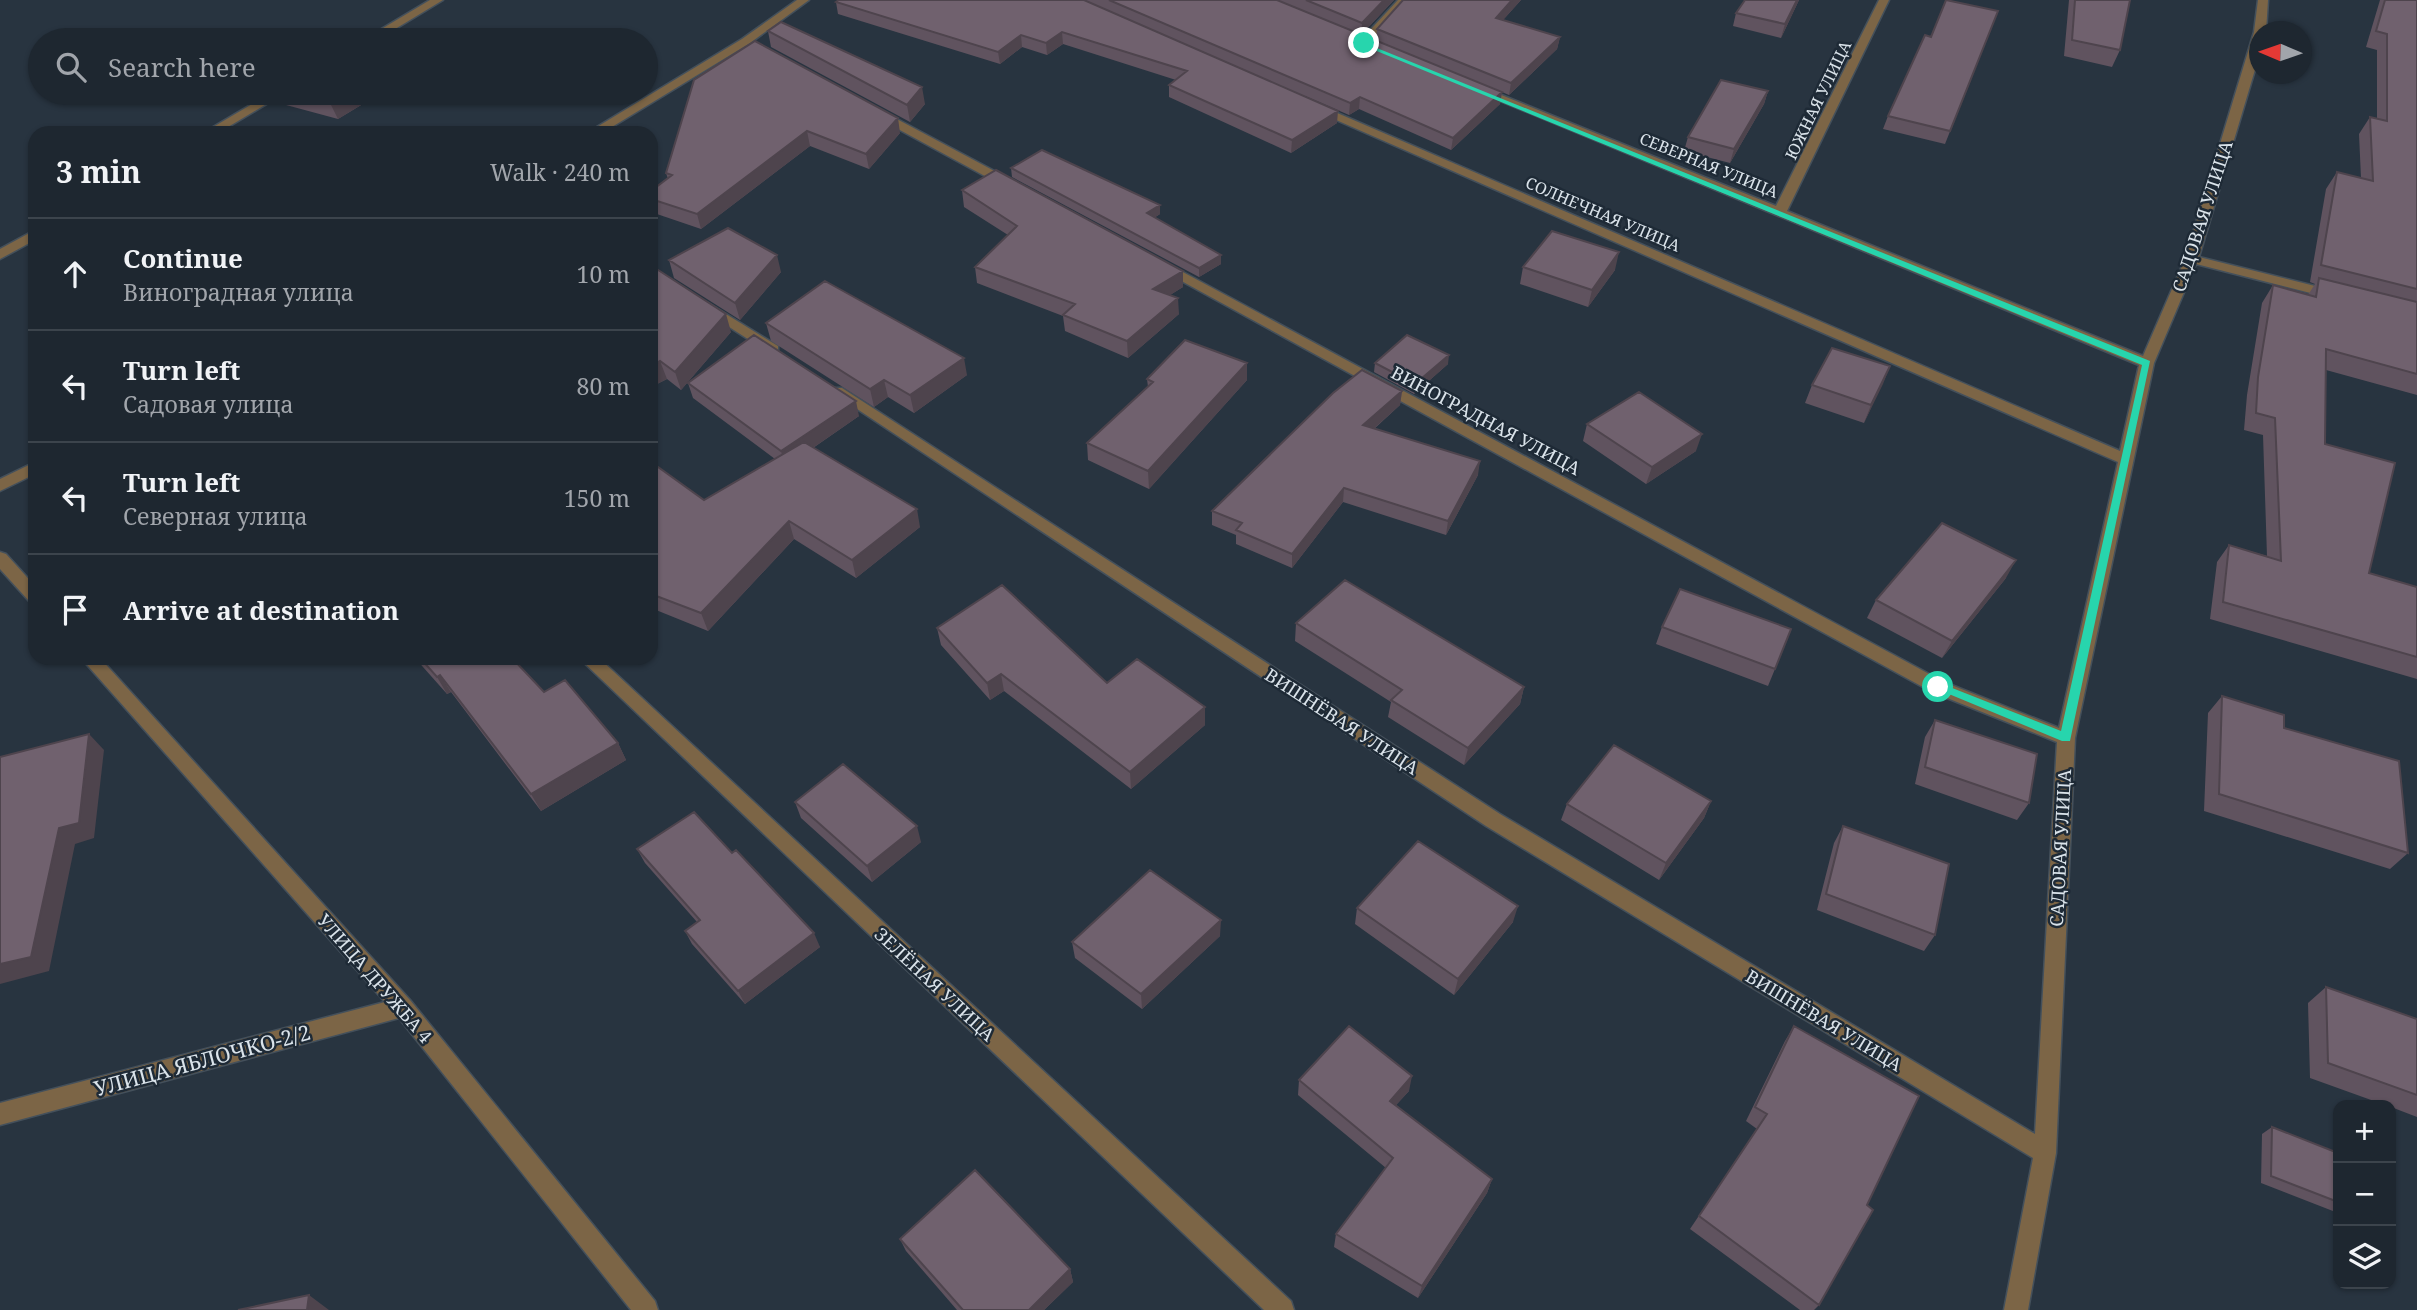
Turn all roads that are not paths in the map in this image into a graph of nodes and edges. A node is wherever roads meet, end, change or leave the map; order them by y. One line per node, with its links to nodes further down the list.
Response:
1 (438, 0): 7 (street)
2 (804, 0): 11 (street)
3 (1404, 0): 8 (street)
4 (1884, 0): 19 (street, ЮЖНАЯ УЛИЦА)
5 (2263, 0): 6 (street, САДОВАЯ УЛИЦА)
6 (2261, 21)
7 (390, 28)
8 (1365, 43)
9 (2249, 69): 22 (street, САДОВАЯ УЛИЦА)
10 (1465, 84): 19 (street, СЕВЕРНАЯ УЛИЦА)
11 (658, 97)
12 (258, 105): 16 (street)
13 (644, 105): 17 (street)
14 (1309, 105): 29 (street, СОЛНЕЧНАЯ УЛИЦА)
15 (869, 108): 18 (street)
16 (221, 126)
17 (606, 126)
18 (1029, 195)
19 (1779, 213): 27 (street, СЕВЕРНАЯ УЛИЦА)
20 (28, 238): 21 (street)
21 (0, 255)
22 (2192, 259): 24 (street); 27 (street, САДОВАЯ УЛИЦА)
23 (1152, 261): 36 (street, ВИНОГРАДНАЯ УЛИЦА)
24 (2351, 299)
25 (698, 300): 26 (street)
26 (791, 361)
27 (2147, 363): 29 (street, САДОВАЯ УЛИЦА)
28 (827, 384): 39 (street, ВИШНЁВАЯ УЛИЦА)
29 (2127, 460): 36 (street, САДОВАЯ УЛИЦА)
30 (28, 471): 31 (street)
31 (0, 486)
32 (0, 558): 33 (street)
33 (28, 589)
34 (96, 665): 37 (street, УЛИЦА ДРУЖБА 4)
35 (595, 665): 41 (street, ЗЕЛЁНАЯ УЛИЦА)
36 (2066, 738): 39 (street, САДОВАЯ УЛИЦА)
37 (403, 1007): 38 (street, УЛИЦА ЯБЛОЧКО-2/2); 40 (street, УЛИЦА ДРУЖБА 4)
38 (0, 1114)
39 (2045, 1153): 42 (street, САДОВАЯ УЛИЦА)
40 (646, 1310)
41 (1282, 1310)
42 (2016, 1310)

